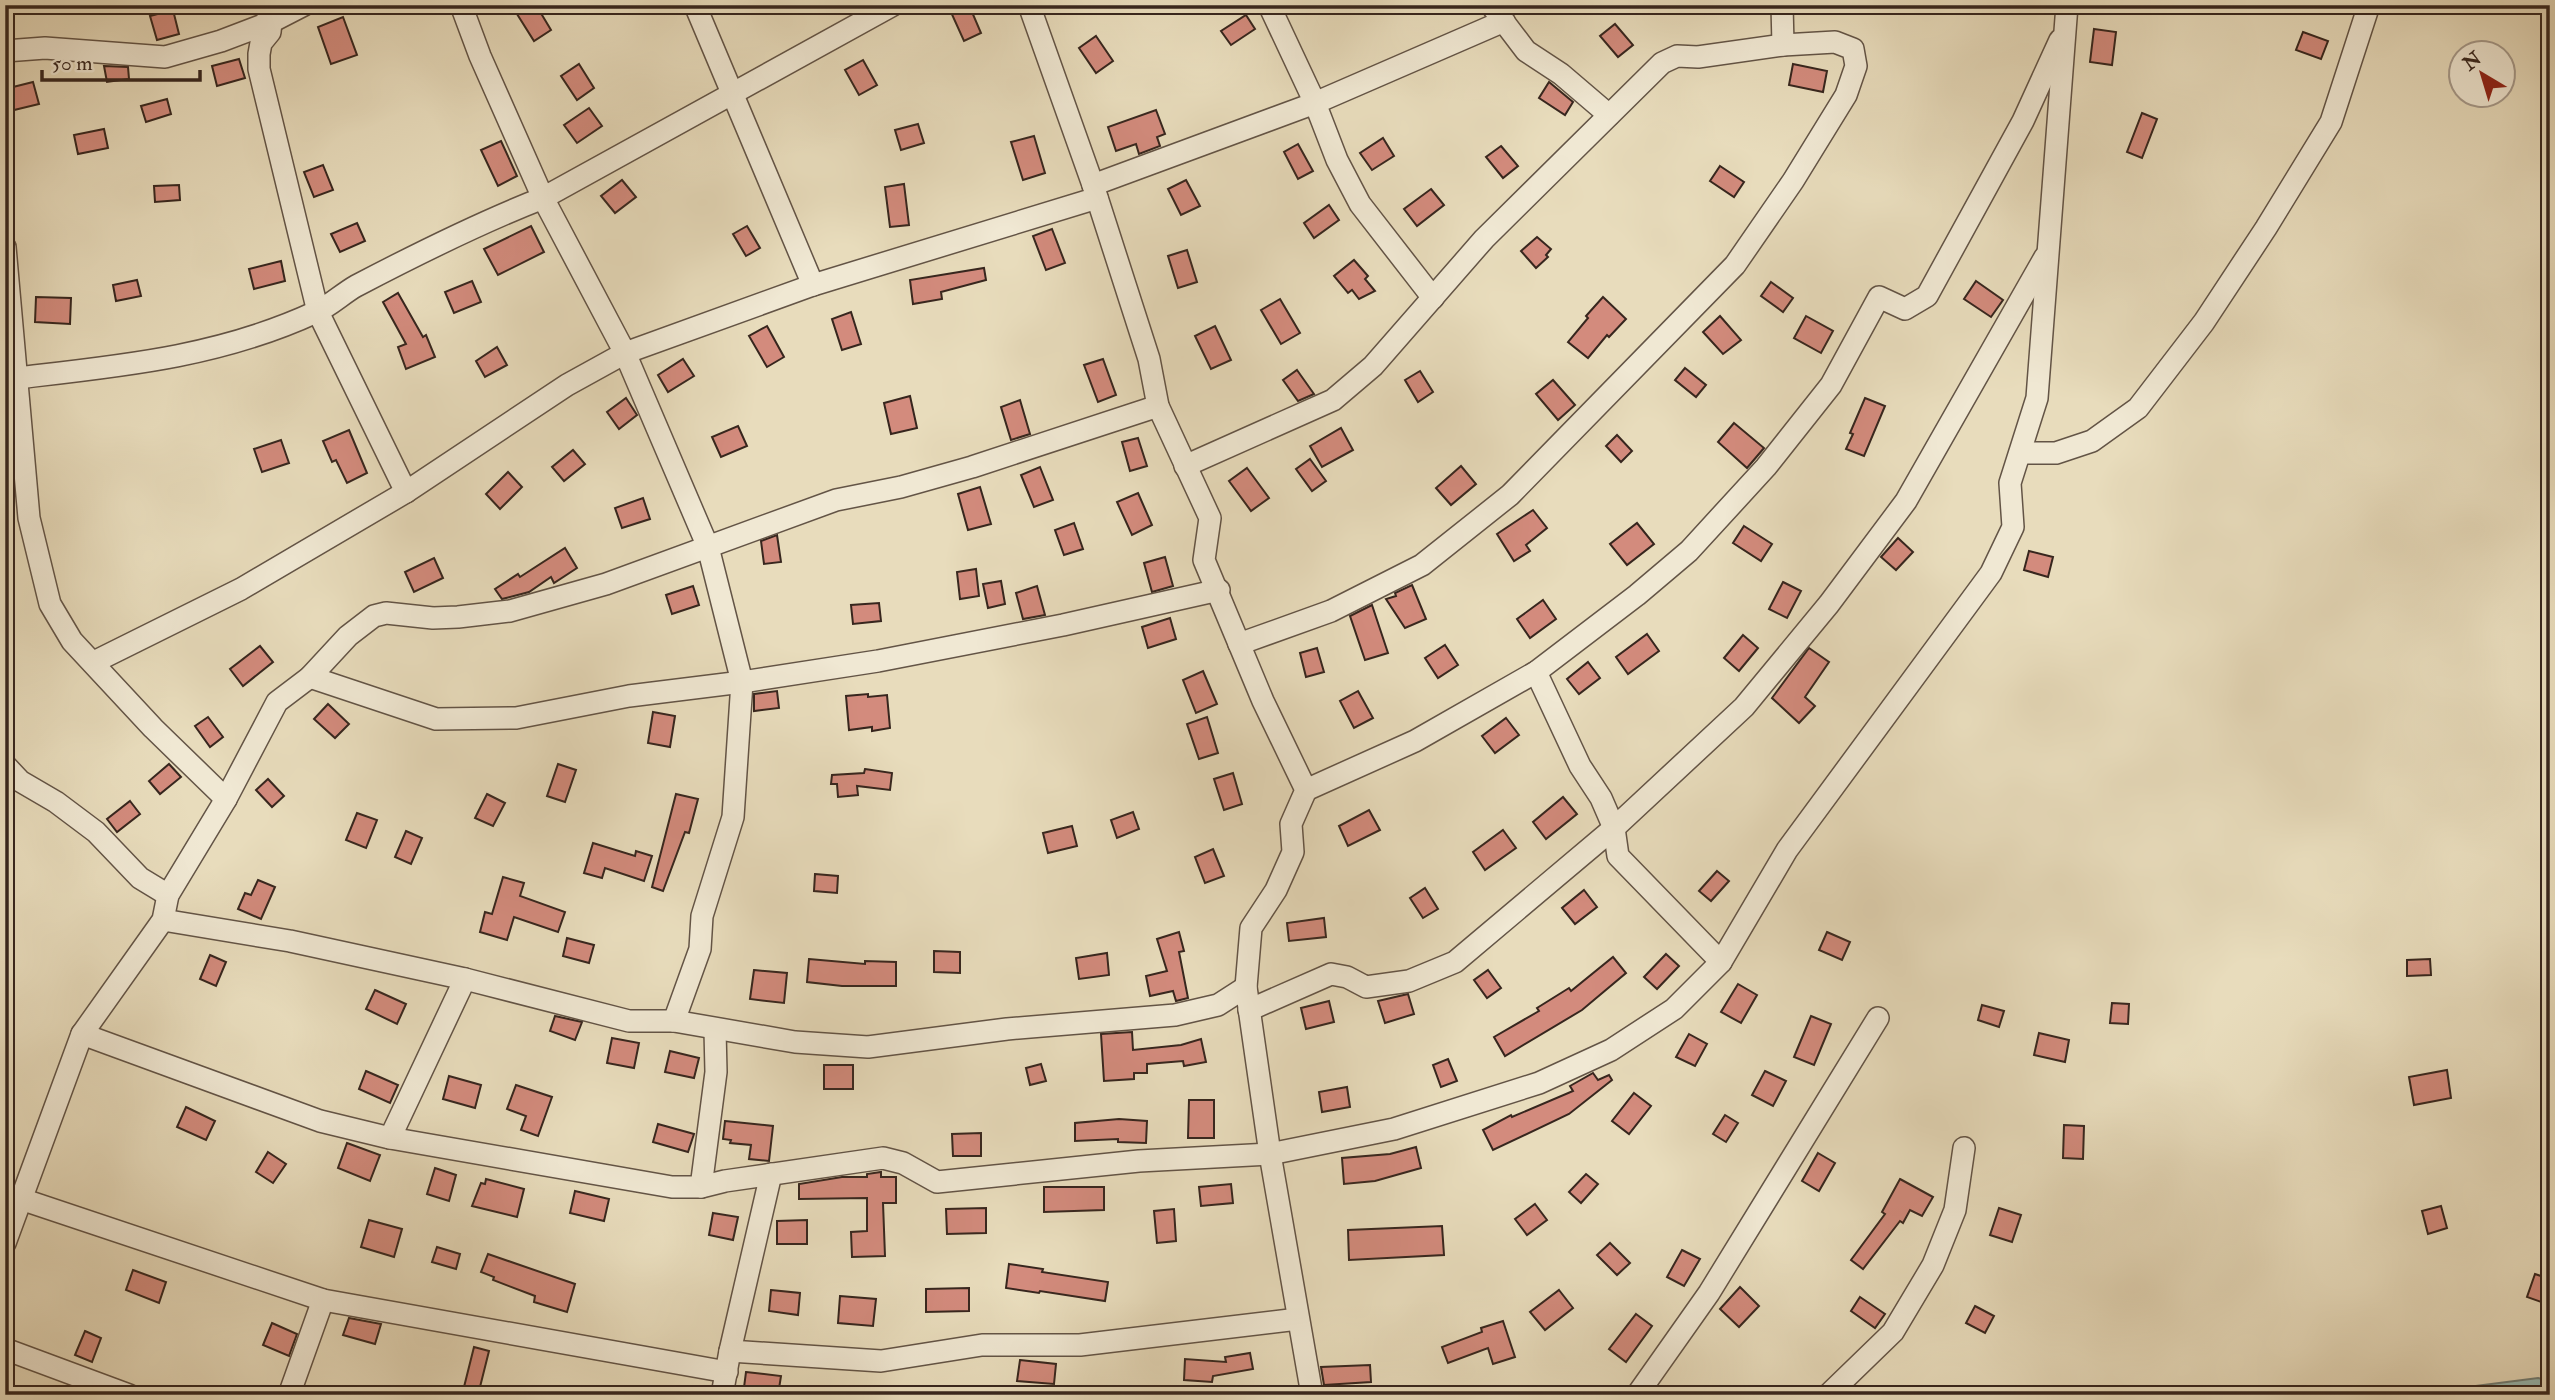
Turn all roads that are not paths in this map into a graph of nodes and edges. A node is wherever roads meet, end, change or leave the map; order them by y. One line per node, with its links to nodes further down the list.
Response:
1 (303, 5): 11 (street)
2 (461, 5): 19 (street)
3 (695, 5): 15 (street)
4 (893, 5): 15 (street)
5 (1029, 5): 18 (street)
6 (1269, 5): 16 (street)
7 (1782, 5): 13 (street)
8 (2067, 5): 12 (street)
9 (2369, 5): 28 (street)
10 (1498, 13): 16 (street); 17 (street)
11 (268, 14): 14 (street); 24 (street)
12 (2065, 29): 21 (street); 35 (street)
13 (1783, 45): 17 (street); 33 (street)
14 (5, 51)
15 (731, 93): 19 (street); 22 (street)
16 (1315, 103): 18 (street); 23 (street)
17 (1609, 115): 23 (street)
18 (1095, 192): 22 (street); 27 (street)
19 (543, 198): 24 (street); 25 (street)
20 (5, 247): 26 (street)
21 (2048, 251): 28 (street); 41 (street)
22 (813, 285): 25 (street)
23 (1433, 298): 29 (street)
24 (318, 312): 26 (street); 30 (street)
25 (625, 353): 30 (street); 31 (street)
26 (16, 378): 34 (street)
27 (1158, 406): 29 (street); 31 (street)
28 (2020, 453): 44 (street)
29 (1185, 466): 32 (street)
30 (406, 492): 34 (street)
31 (708, 547): 36 (street); 37 (street)
32 (1219, 590): 33 (street); 37 (street)
33 (1239, 644): 39 (street)
34 (94, 662): 40 (street)
35 (1536, 673): 39 (street); 41 (street)
36 (310, 677): 37 (street); 40 (street)
37 (742, 682): 49 (street)
38 (5, 765): 42 (street)
39 (1306, 790): 46 (street)
40 (226, 799): 42 (street)
41 (1614, 828): 44 (street); 47 (street)
42 (168, 895): 43 (street)
43 (163, 920): 45 (street); 51 (street)
44 (1721, 962): 54 (street)
45 (464, 979): 49 (street); 52 (street)
46 (1245, 987): 47 (street); 50 (street)
47 (1249, 1010): 54 (street)
48 (1878, 1018): 68 (street)
49 (674, 1021): 50 (street)
50 (715, 1030): 56 (street)
51 (82, 1034): 52 (street); 57 (street)
52 (390, 1138): 56 (street)
53 (1964, 1148): 69 (street)
54 (1270, 1154): 55 (street); 60 (street)
55 (771, 1174): 56 (street); 62 (street)
56 (701, 1187)
57 (21, 1199): 58 (street); 59 (street)
58 (5, 1243)
59 (323, 1300): 63 (street); 65 (street)
60 (1298, 1319): 62 (street); 67 (street)
61 (5, 1349): 64 (street)
62 (730, 1351): 63 (street)
63 (727, 1372): 66 (street)
64 (129, 1395)
65 (289, 1395)
66 (722, 1395)
67 (1312, 1395)
68 (1637, 1395)
69 (1828, 1395)

